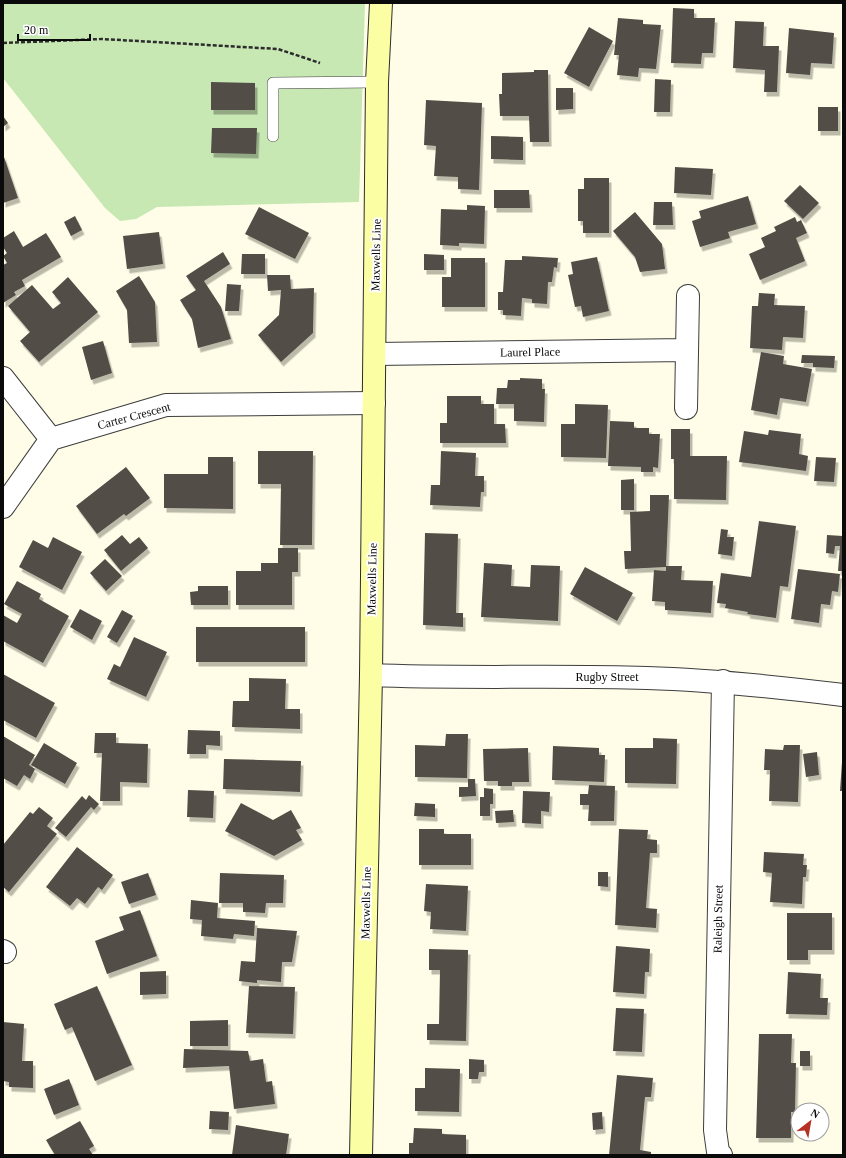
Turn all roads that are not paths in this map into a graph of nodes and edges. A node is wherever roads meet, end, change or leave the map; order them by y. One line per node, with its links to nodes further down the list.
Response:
1 (381, 3): 2 (main road, Maxwells Line)
2 (377, 82): 3 (lane); 6 (main road, Maxwells Line)
3 (273, 136)
4 (688, 296): 5 (street)
5 (686, 350): 6 (street, Laurel Place); 9 (street)
6 (375, 354): 8 (main road, Maxwells Line)
7 (3, 378): 10 (street)
8 (374, 403): 10 (street, Carter Crescent); 12 (main road, Maxwells Line)
9 (686, 408)
10 (51, 439): 11 (street)
11 (3, 507)
12 (370, 675): 13 (street, Rugby Street); 15 (main road, Maxwells Line)
13 (723, 681): 14 (street, Rugby Street); 16 (street, Raleigh Street)
14 (843, 695)
15 (361, 1155)
16 (721, 1155)

